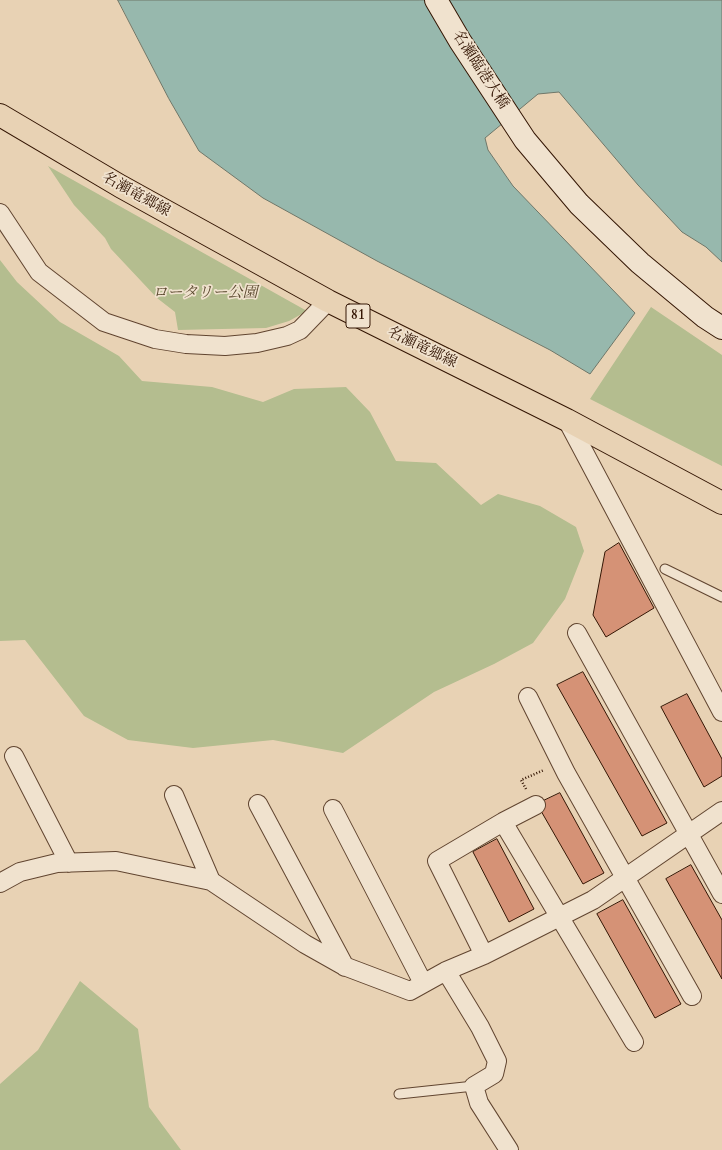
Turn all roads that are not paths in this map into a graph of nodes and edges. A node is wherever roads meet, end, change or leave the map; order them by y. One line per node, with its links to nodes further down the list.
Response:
1 (436, 0): 5 (street, 名瀬臨港大橋)
2 (0, 115): 4 (main road, 名瀬竜郷線 / 81)
3 (0, 213): 4 (street)
4 (328, 301): 6 (main road, 名瀬竜郷線 / 81)
5 (722, 328)
6 (567, 420): 7 (main road, 名瀬竜郷線 / 81); 12 (street)
7 (722, 503)
8 (665, 569): 9 (lane)
9 (722, 597)
10 (577, 633): 20 (street)
11 (528, 697): 22 (street)
12 (722, 712)
13 (14, 756): 21 (street)
14 (174, 795): 23 (street)
15 (258, 804): 28 (street)
16 (536, 805): 19 (street)
17 (333, 809): 30 (street)
18 (722, 811): 20 (street)
19 (503, 822): 26 (street); 27 (street)
20 (689, 834): 22 (street); 25 (street)
21 (69, 863): 23 (street); 24 (street)
22 (624, 878): 26 (street); 31 (street)
23 (211, 881): 28 (street)
24 (0, 883)
25 (722, 894)
26 (560, 916): 27 (street); 32 (street)
27 (484, 955): 29 (street)
28 (345, 967): 30 (street)
29 (446, 971): 30 (street); 33 (street)
30 (423, 983)
31 (692, 996)
32 (634, 1042)
33 (474, 1086): 34 (lane); 35 (street)
34 (399, 1094)
35 (509, 1150)

